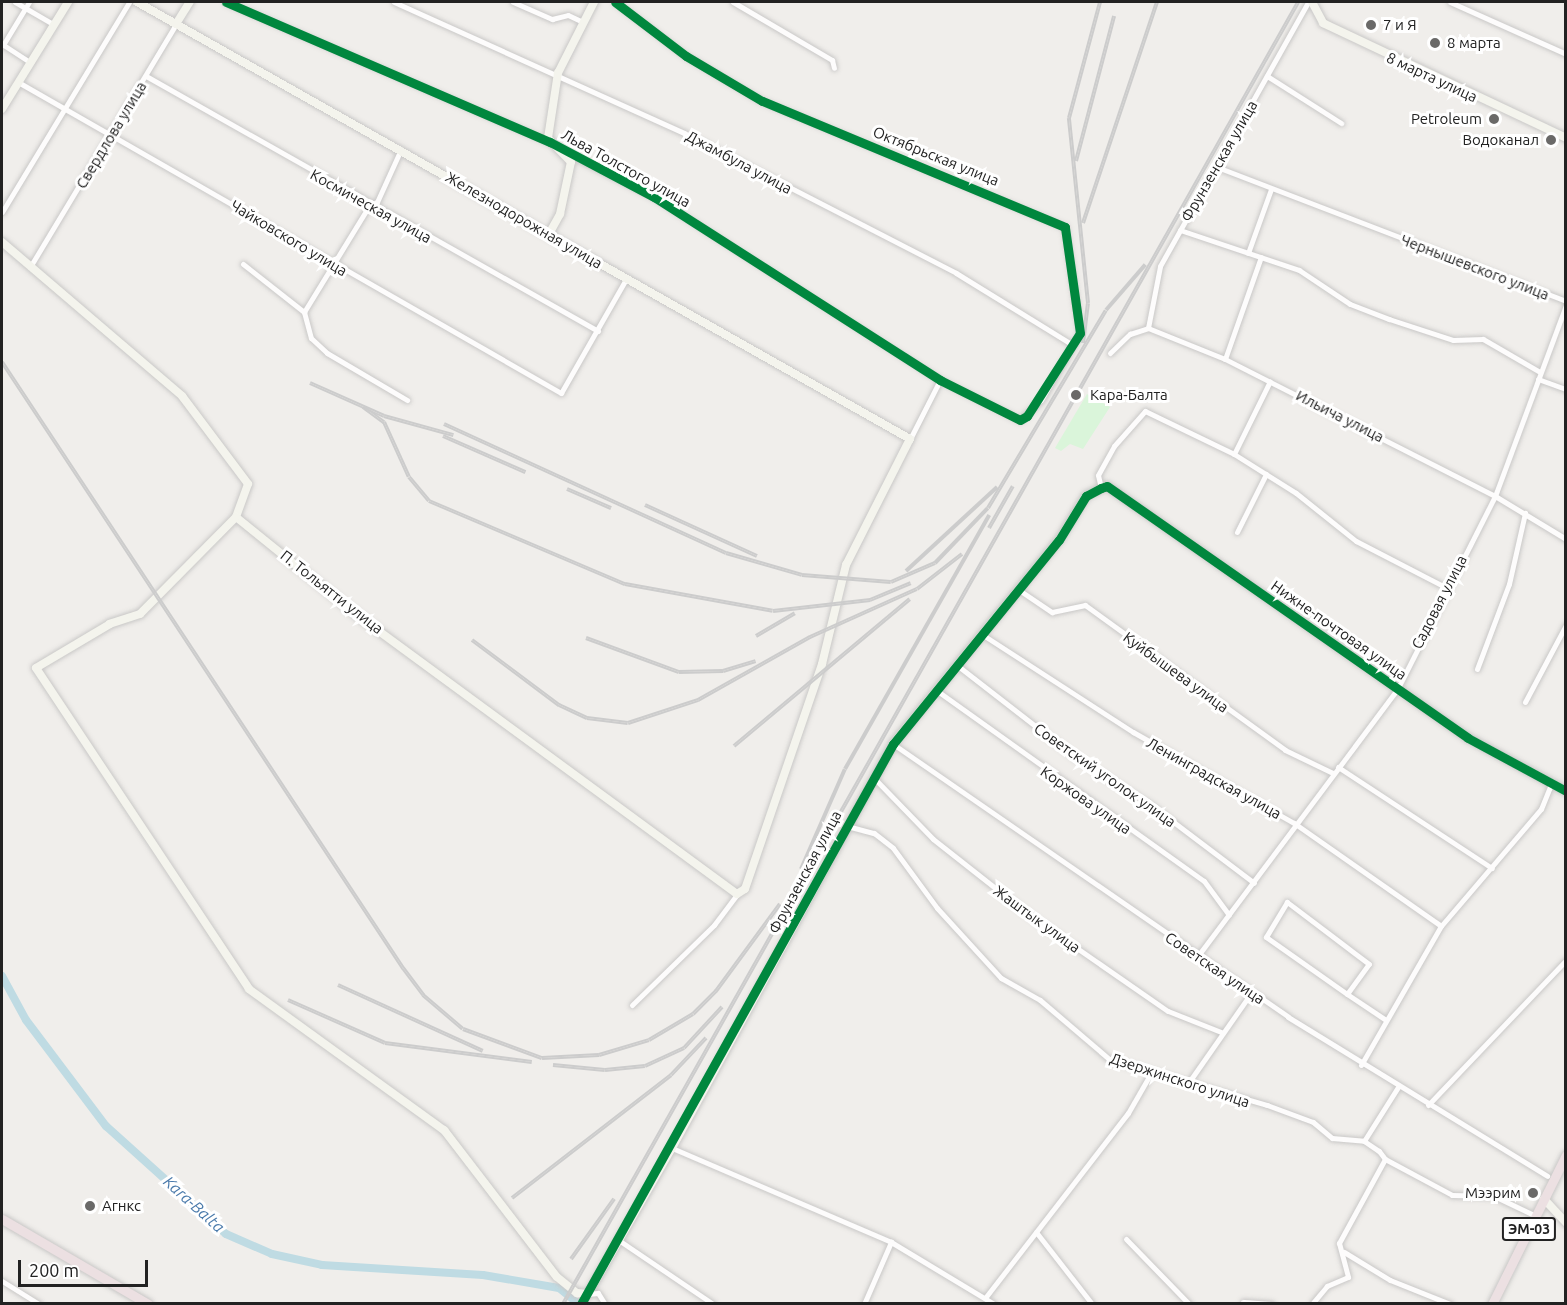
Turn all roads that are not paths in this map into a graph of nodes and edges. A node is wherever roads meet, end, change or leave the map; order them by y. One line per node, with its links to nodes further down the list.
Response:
1 (15, 2): 14 (street)
2 (68, 2): 16 (street)
3 (129, 2): 27 (street)
4 (137, 2): 17 (street, Железнодорожная улица)
5 (190, 2): 17 (street, Свердлова улица)
6 (226, 2): 31 (street, Льва Толстого улица)
7 (393, 2): 22 (street, Джамбула улица)
8 (513, 2): 15 (street)
9 (594, 2): 15 (street)
10 (615, 2): 51 (street, Октябрьская улица)
11 (733, 2): 21 (street)
12 (1310, 2): 24 (street, Фрунзенская улица); 30 (street, 8 марта улица)
13 (1450, 2): 19 (street)
14 (27, 4): 16 (street); 18 (street)
15 (582, 22): 22 (street)
16 (53, 24): 20 (street)
17 (176, 24): 23 (street, Свердлова улица); 32 (street, Железнодорожная улица)
18 (2, 45): 20 (street)
19 (1566, 54)
20 (30, 62): 25 (street)
21 (834, 68)
22 (558, 73): 31 (street); 51 (street, Джамбула улица)
23 (146, 76): 29 (street, Свердлова улица); 36 (street, Космическая улица)
24 (1267, 76): 28 (street); 34 (street, Фрунзенская улица)
25 (18, 82): 26 (street); 27 (street, Чайковского улица)
26 (2, 109)
27 (65, 110): 29 (street, Чайковского улица); 37 (street)
28 (1341, 123)
29 (112, 135): 44 (street, Чайковского улица); 45 (street, Свердлова улица)
30 (1566, 138)
31 (550, 142): 33 (street, Льва Толстого улица)
32 (401, 149): 36 (street); 39 (street, Железнодорожная улица)
33 (567, 153): 39 (street); 56 (street, Льва Толстого улица)
34 (1216, 167): 35 (street, Чернышевского улица); 38 (street, Фрунзенская улица)
35 (1271, 189): 41 (street); 47 (street, Чернышевского улица)
36 (369, 206): 44 (street); 50 (street, Космическая улица)
37 (2, 212)
38 (1180, 230): 41 (street); 49 (street, Фрунзенская улица)
39 (549, 234): 46 (street, Железнодорожная улица)
40 (2, 242): 45 (street)
41 (1248, 253): 42 (street)
42 (1260, 257): 53 (street); 54 (street)
43 (243, 264): 48 (street)
44 (334, 265): 48 (street); 50 (street, Чайковского улица)
45 (30, 267): 67 (street)
46 (626, 279): 50 (street); 61 (street, Железнодорожная улица)
47 (1566, 303): 54 (street, Садовая улица)
48 (303, 312): 59 (street)
49 (1148, 328): 52 (street); 53 (street, Ильича улица)
50 (598, 331)
51 (1073, 345): 60 (street, Октябрьская улица)
52 (1110, 352)
53 (1225, 359): 57 (street, Ильича улица)
54 (1540, 372): 55 (street, Садовая улица)
55 (1538, 379): 58 (street); 65 (street, Садовая улица)
56 (940, 380): 60 (street, Льва Толстого улица); 61 (street)
57 (1270, 381): 62 (street); 65 (street, Ильича улица)
58 (1566, 389)
59 (407, 400)
60 (1020, 420)
61 (910, 439): 89 (street)
62 (1234, 454): 63 (street); 64 (street)
63 (1266, 474): 68 (street); 70 (street)
64 (1101, 488): 71 (street, Фрунзенская улица); 77 (street, Нижне-почтовая улица)
65 (1495, 496): 66 (street, Ильича улица); 70 (street, Садовая улица)
66 (1525, 513): 69 (street, Ильича улица); 75 (street)
67 (236, 517): 89 (street, П. Тольятти улица); 119 (street)
68 (1237, 532)
69 (1566, 539)
70 (1445, 587): 77 (street, Садовая улица)
71 (1019, 590): 73 (street, Фрунзенская улица); 81 (street, Куйбышева улица)
72 (1566, 625): 78 (street)
73 (983, 635): 74 (street, Фрунзенская улица); 85 (street, Ленинградская улица)
74 (958, 666): 76 (street, Фрунзенская улица); 88 (street, Советский уголок улица)
75 (1477, 669)
76 (936, 690): 79 (street, Фрунзенская улица); 90 (street, Коржова улица)
77 (1396, 690): 80 (street, Садовая улица); 83 (street, Нижне-почтовая улица)
78 (1525, 702)
79 (893, 744): 82 (street, Фрунзенская улица); 92 (street, Советская улица)
80 (1338, 767): 81 (street, Садовая улица); 87 (street)
81 (1333, 773): 85 (street, Садовая улица)
82 (873, 777): 86 (street, Фрунзенская улица); 98 (street, Жаштык улица)
83 (1551, 784): 84 (street, Нижне-почтовая улица); 87 (street)
84 (1566, 791)
85 (1294, 823): 88 (street, Садовая улица); 91 (street, Ленинградская улица)
86 (846, 825): 100 (street, Дзержинского улица); 105 (street, Фрунзенская улица)
87 (1492, 868): 91 (street)
88 (1254, 883): 90 (street, Садовая улица)
89 (737, 894): 96 (street)
90 (1229, 915): 92 (street, Садовая улица)
91 (1441, 926): 97 (street)
92 (1197, 957): 94 (street, Советская улица)
93 (1566, 960): 103 (street)
94 (1251, 993): 98 (street); 99 (street, Советская улица)
95 (1347, 994): 95 (street); 97 (street)
96 (632, 1005)
97 (1386, 1020): 99 (street)
98 (1221, 1032): 101 (street)
99 (1361, 1065): 102 (street, Советская улица)
100 (1151, 1073): 101 (street, Дзержинского улица); 113 (street)
101 (1189, 1082): 104 (street, Дзержинского улица)
102 (1398, 1087): 103 (street, Советская улица); 104 (street)
103 (1428, 1105): 108 (street, Советская улица)
104 (1364, 1141): 107 (street, Дзержинского улица)
105 (672, 1148): 114 (street, Фрунзенская улица); 116 (street)
106 (1566, 1155): 108 (highway, ЭМ-03)
107 (1385, 1159): 110 (street); 117 (street)
108 (1550, 1178): 109 (highway, ЭМ-03)
109 (1544, 1199): 110 (highway, ЭМ-03); 112 (street)
110 (1536, 1216): 134 (highway, ЭМ-03)
111 (2, 1219): 123 (highway)
112 (1566, 1223)
113 (1036, 1232): 120 (street); 129 (street)
114 (617, 1239): 119 (street, Фрунзенская улица); 126 (street)
115 (1126, 1239): 130 (street)
116 (891, 1242): 120 (street); 127 (street)
117 (1343, 1252): 132 (street); 133 (street)
118 (2, 1281): 122 (street)
119 (588, 1294): 124 (street, Фрунзенская улица); 125 (street)
120 (985, 1298): 128 (street)
121 (1243, 1302): 131 (street)
122 (39, 1304)
123 (148, 1304)
124 (581, 1304)
125 (606, 1304)
126 (713, 1304)
127 (864, 1304)
128 (993, 1304)
129 (1092, 1304)
130 (1188, 1304)
131 (1272, 1304)
132 (1312, 1304)
133 (1450, 1304)
134 (1492, 1304)

